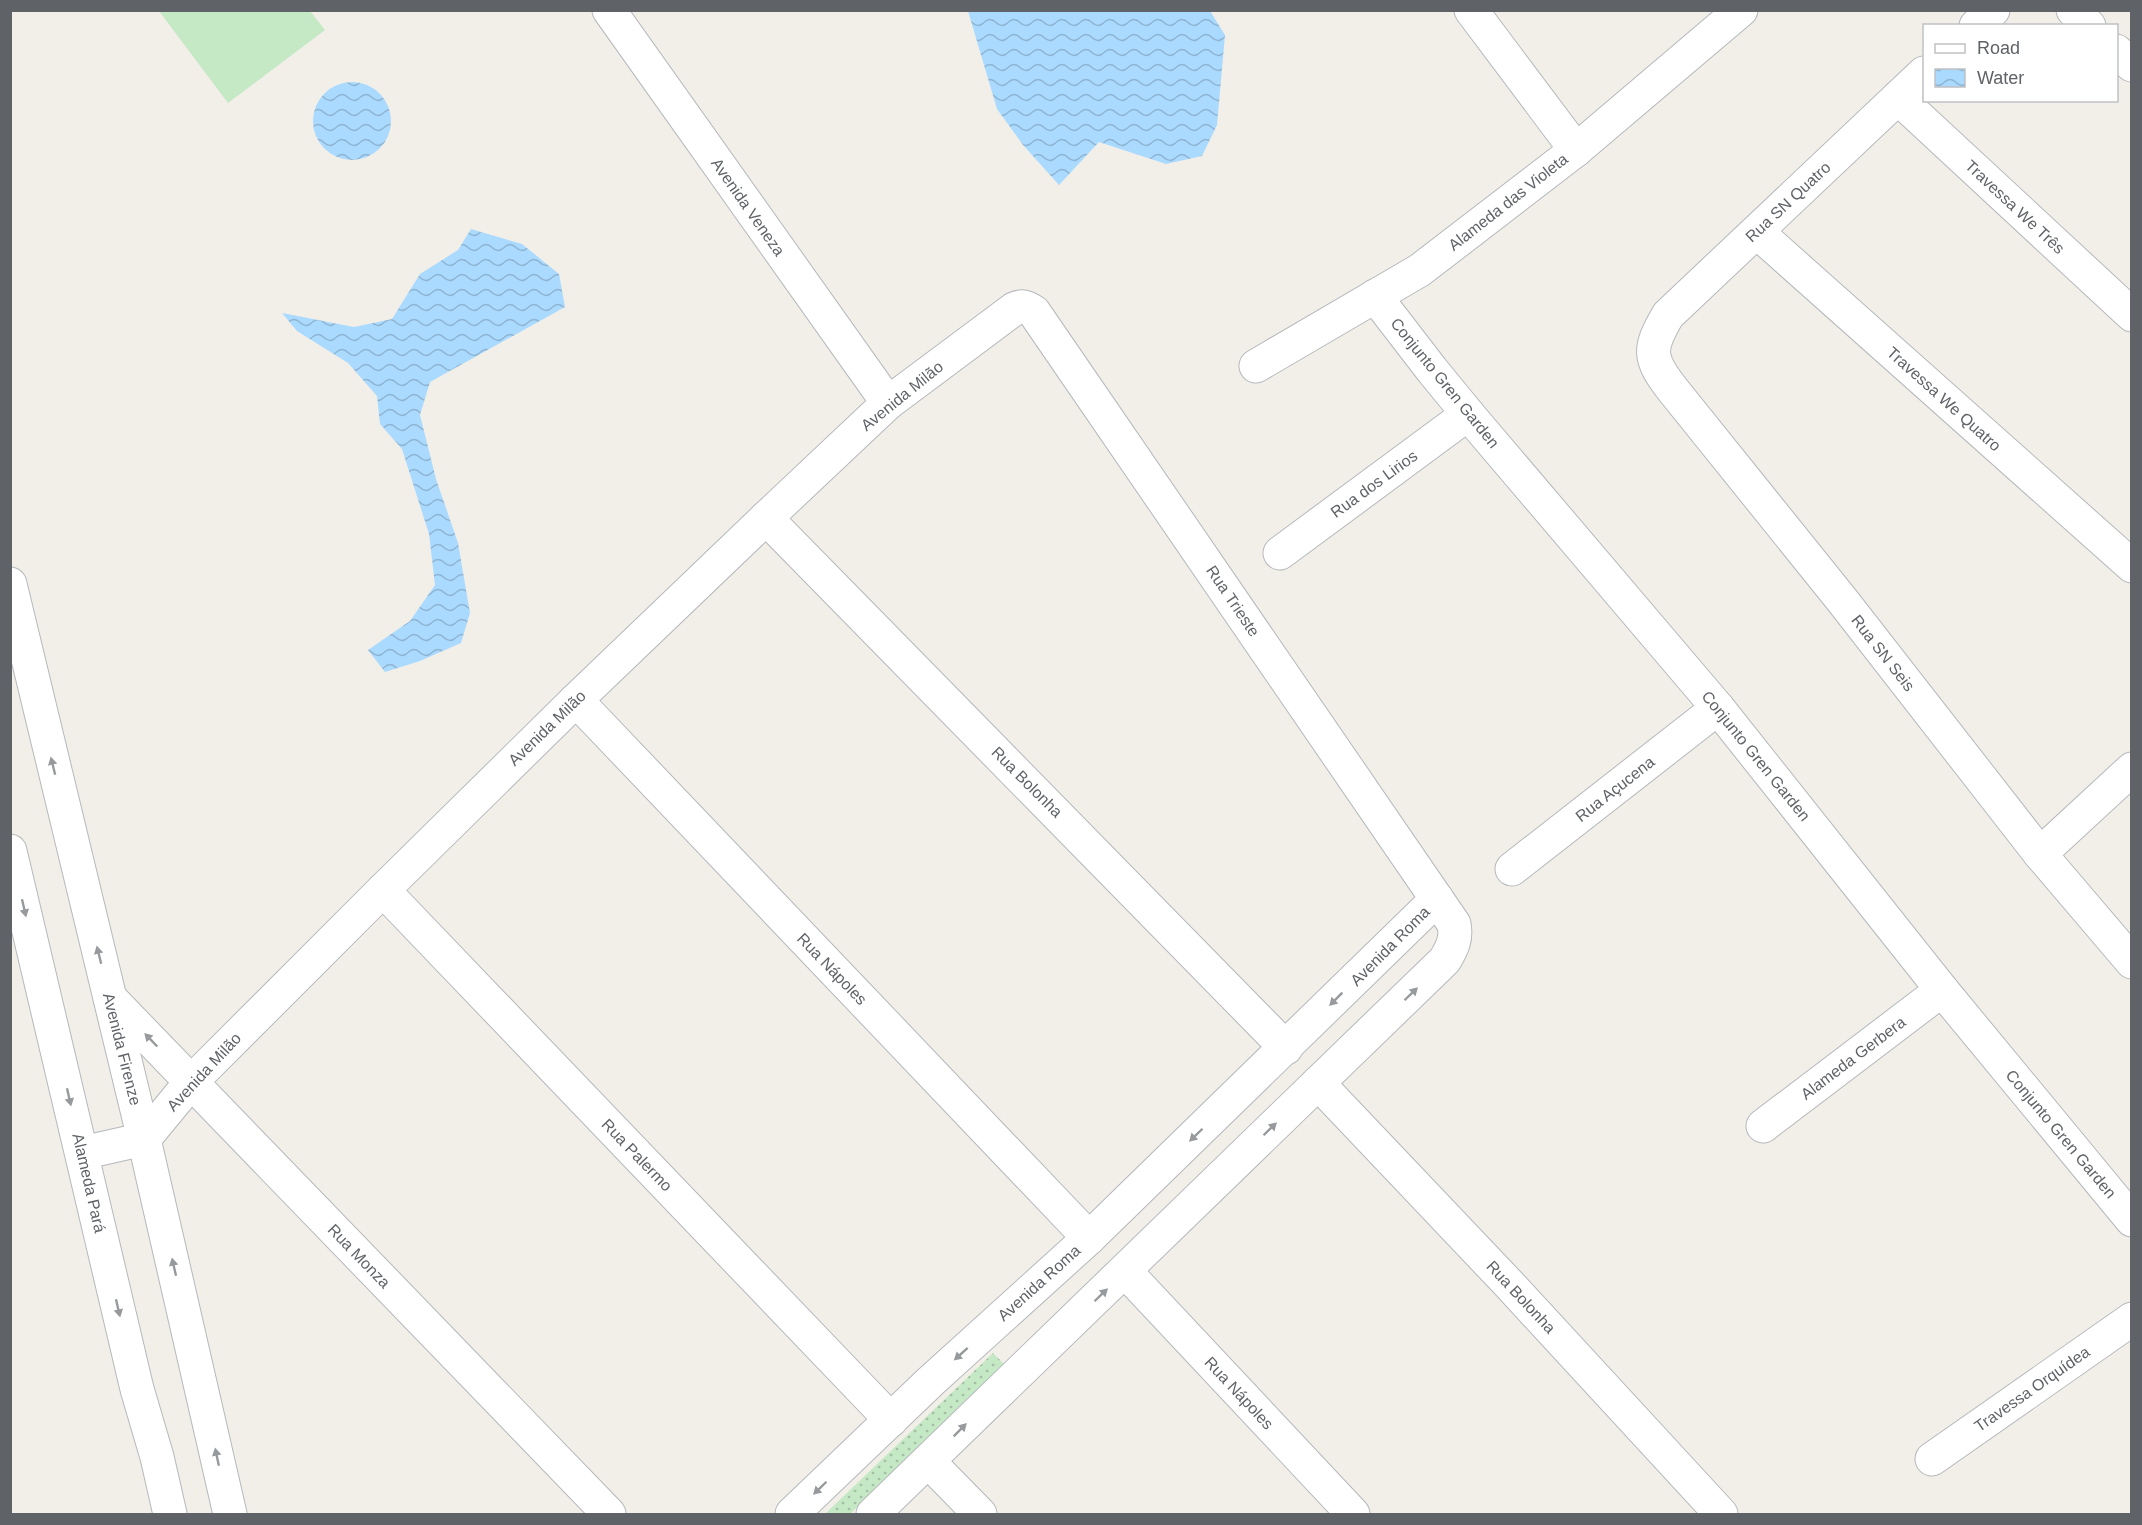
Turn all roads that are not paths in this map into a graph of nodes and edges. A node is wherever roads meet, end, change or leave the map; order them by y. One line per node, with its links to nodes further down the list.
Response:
1 (609, 10): 19 (street, Avenida Veneza)
2 (1471, 10): 12 (street)
3 (1741, 10): 12 (street, Alameda das Violeta)
4 (1993, 10): 6 (street)
5 (2073, 10): 7 (street)
6 (1978, 24)
7 (2087, 24)
8 (2118, 53): 9 (street)
9 (2132, 65)
10 (1923, 74): 11 (street, Rua SN Quatro)
11 (1898, 98): 13 (street, Rua SN Quatro); 16 (street, Travessa We Três)
12 (1576, 150): 14 (street, Alameda das Violeta)
13 (1757, 232): 17 (street, Rua SN Quatro); 23 (street, Travessa We Quatro)
14 (1376, 296): 18 (street, Alameda das Violeta); 20 (street, Conjunto Gren Garden)
15 (1025, 307): 19 (street, Avenida Milão); 33 (street, Rua Trieste)
16 (2132, 315)
17 (1656, 336): 30 (street, Rua SN Seis)
18 (1256, 366)
19 (888, 403): 21 (street, Avenida Milão)
20 (1468, 414): 22 (street, Rua dos Lirios); 27 (street, Conjunto Gren Garden)
21 (766, 518): 26 (street, Avenida Milão); 37 (street, Rua Bolonha)
22 (1280, 553)
23 (2132, 566)
24 (10, 585): 25 (street, Avenida Firenze)
25 (23, 694): 36 (street, Avenida Firenze, one-way to 25)
26 (576, 700): 32 (street, Avenida Milão); 44 (street, Rua Nápoles)
27 (1718, 708): 31 (street, Rua Açucena); 35 (street, Conjunto Gren Garden)
28 (2128, 778): 30 (street)
29 (10, 851): 42 (street, Alameda Pará, one-way to 42)
30 (2040, 854): 34 (street, Rua SN Seis)
31 (1512, 869)
32 (383, 890): 38 (street, Avenida Milão); 49 (street, Rua Palermo)
33 (1437, 899): 37 (street, Avenida Roma, one-way to 37); 39 (street, Avenida Roma, one-way to 33)
34 (2132, 962)
35 (1942, 990): 40 (street, Alameda Gerbera); 43 (street, Conjunto Gren Garden)
36 (109, 997): 38 (street, Rua Monza, one-way to 36); 41 (street, Avenida Firenze)
37 (1286, 1048): 44 (street, Avenida Roma, one-way to 44)
38 (191, 1082): 41 (street, Avenida Milão); 54 (street, Rua Monza)
39 (1318, 1083): 45 (street, Avenida Roma, one-way to 39); 59 (street, Rua Bolonha)
40 (1763, 1126)
41 (144, 1139): 42 (street); 53 (street, Avenida Firenze, one-way to 41)
42 (82, 1153): 52 (street, Alameda Pará, one-way to 52)
43 (2132, 1220)
44 (1089, 1238): 47 (street, Avenida Roma)
45 (1125, 1271): 48 (street, Avenida Roma, one-way to 45); 58 (street, Rua Nápoles)
46 (2132, 1319): 50 (street, Travessa Orquídea)
47 (992, 1326): 48 (street); 49 (street, Avenida Roma, one-way to 49)
48 (1028, 1365): 51 (street, Avenida Roma, one-way to 48)
49 (891, 1420): 55 (street, Avenida Roma, one-way to 55)
50 (1932, 1459)
51 (928, 1461): 56 (street, Avenida Roma); 57 (street)
52 (170, 1515)
53 (230, 1515)
54 (609, 1515)
55 (792, 1515)
56 (873, 1515)
57 (980, 1515)
58 (1353, 1515)
59 (1721, 1515)

